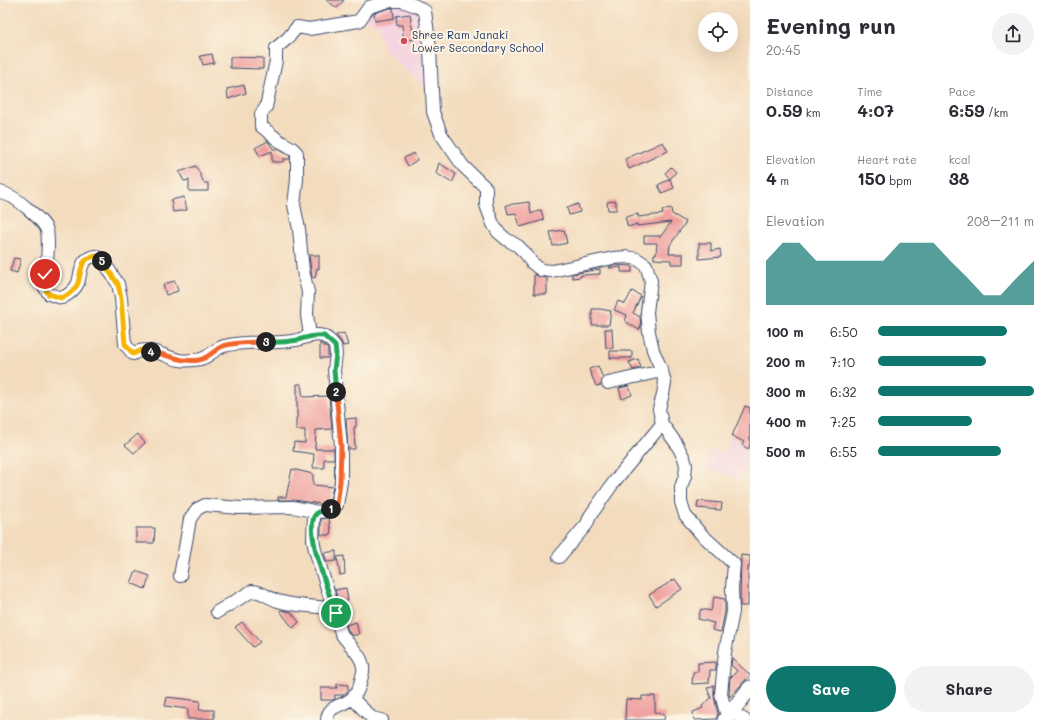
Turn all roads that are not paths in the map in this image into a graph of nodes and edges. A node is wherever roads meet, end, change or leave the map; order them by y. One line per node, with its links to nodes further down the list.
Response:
1 (0, 192): 2 (street)
2 (310, 336): 3 (street); 6 (street)
3 (662, 371): 4 (street); 5 (street)
4 (608, 383)
5 (662, 424): 7 (street); 13 (street)
6 (318, 512): 8 (street); 9 (street)
7 (559, 557)
8 (180, 576)
9 (334, 608): 10 (street); 12 (street)
10 (217, 612)
11 (750, 688): 13 (main road)
12 (352, 698): 14 (street); 15 (street)
13 (728, 716): 16 (street)
14 (327, 720)
15 (382, 720)
16 (745, 720)

